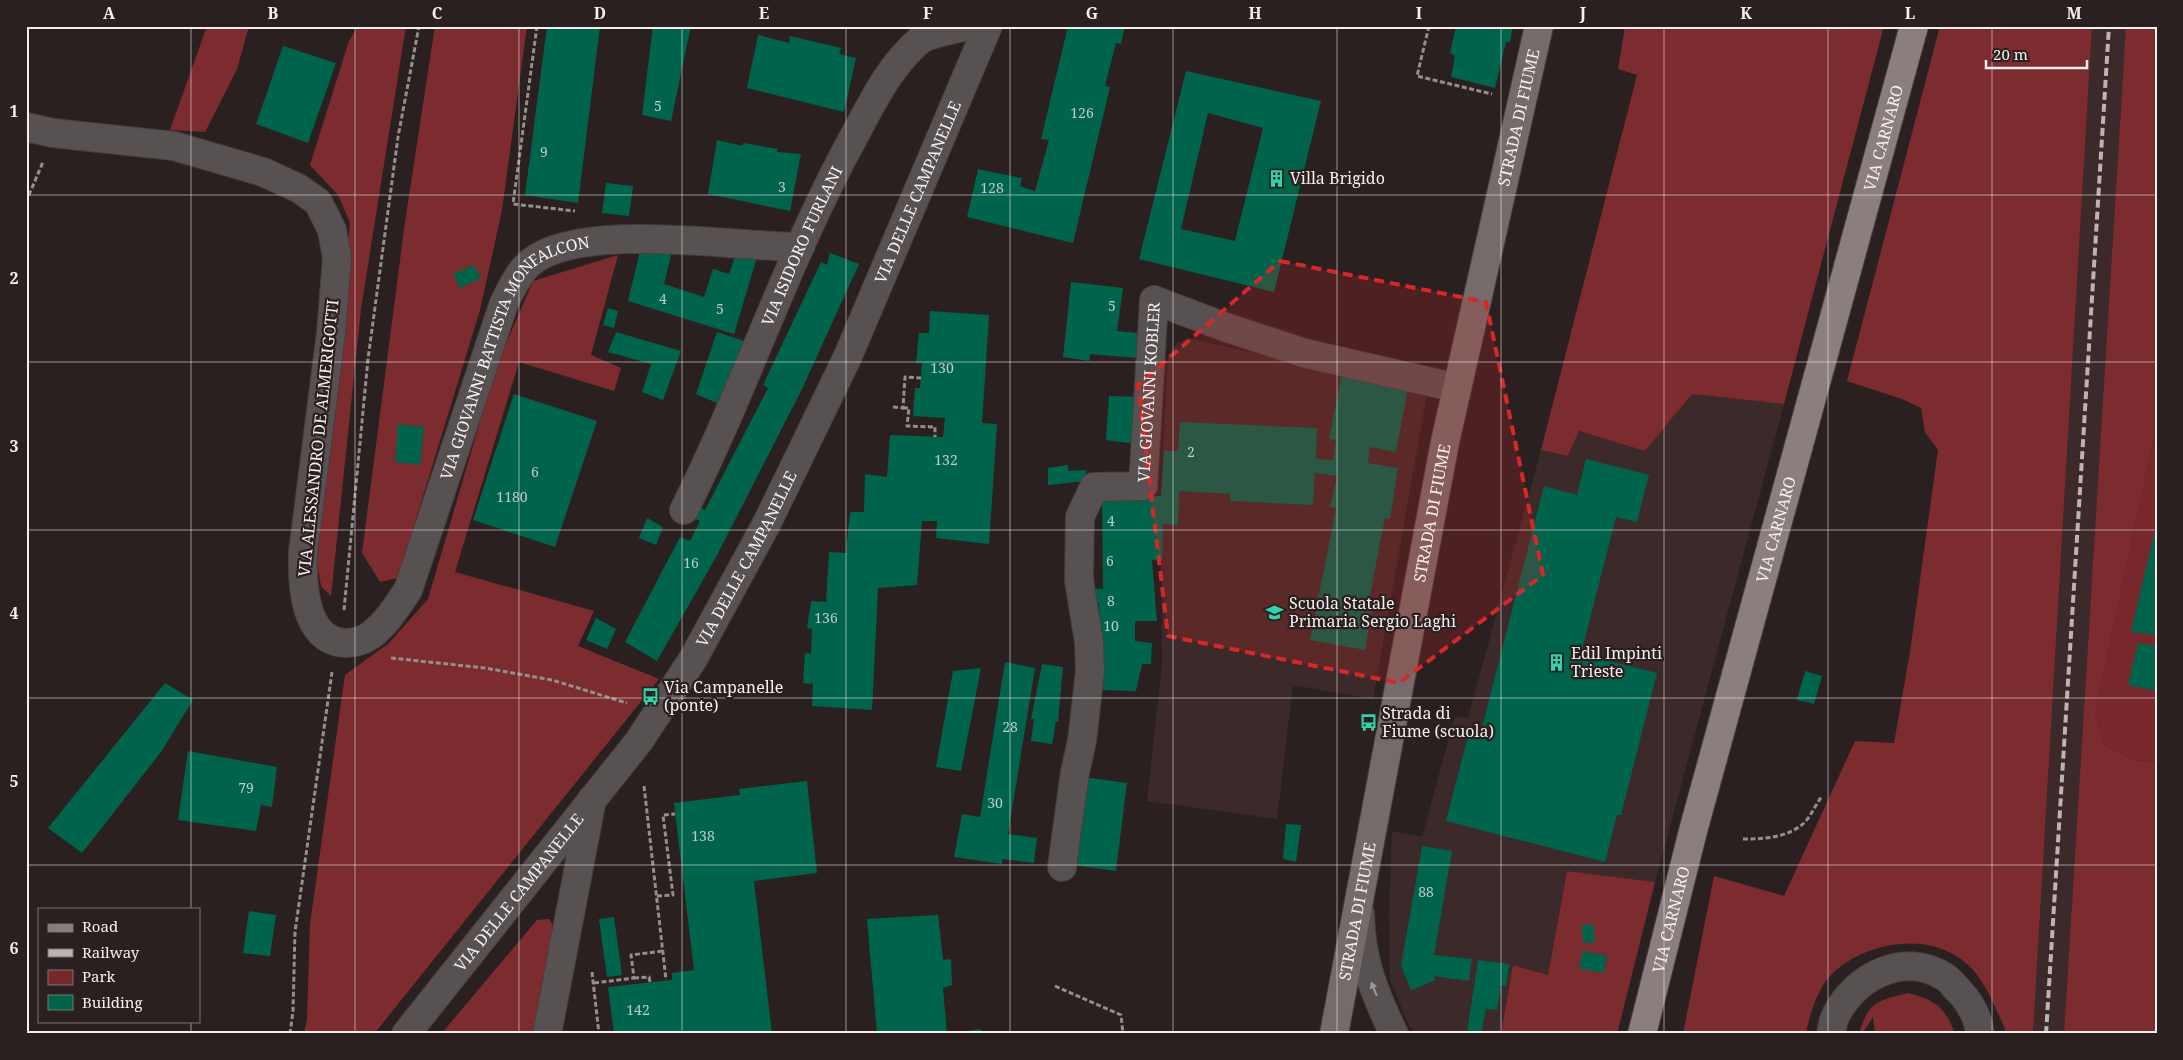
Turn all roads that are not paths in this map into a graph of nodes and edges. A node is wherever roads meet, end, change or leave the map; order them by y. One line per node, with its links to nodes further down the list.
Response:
1 (967, 26): 6 (street, VIA ISIDORO FURLANI)
2 (988, 26): 10 (street, VIA DELLE CAMPANELLE)
3 (1539, 26): 7 (main road, STRADA DI FIUME)
4 (1914, 26): 13 (main road, VIA CARNARO)
5 (26, 127): 9 (street, VIA ALESSANDRO DE ALMERIGOTTI)
6 (800, 247): 8 (street, VIA ISIDORO FURLANI); 9 (street, VIA GIOVANNI BATTISTA MONFALCON)
7 (1456, 388): 11 (street, VIA GIOVANNI KOBLER); 12 (main road, STRADA DI FIUME)
8 (684, 510)
9 (336, 642)
10 (592, 799): 14 (street, VIA DELLE CAMPANELLE); 15 (street)
11 (1062, 867)
12 (1360, 902): 16 (main road, STRADA DI FIUME); 17 (street, one-way to 12)
13 (1663, 947): 18 (main road, VIA CARNARO); 19 (street)
14 (406, 1034)
15 (547, 1034)
16 (1334, 1034)
17 (1394, 1034)
18 (1642, 1034)
19 (1655, 1034)
20 (1831, 1034): 21 (street)
21 (1980, 1034)

